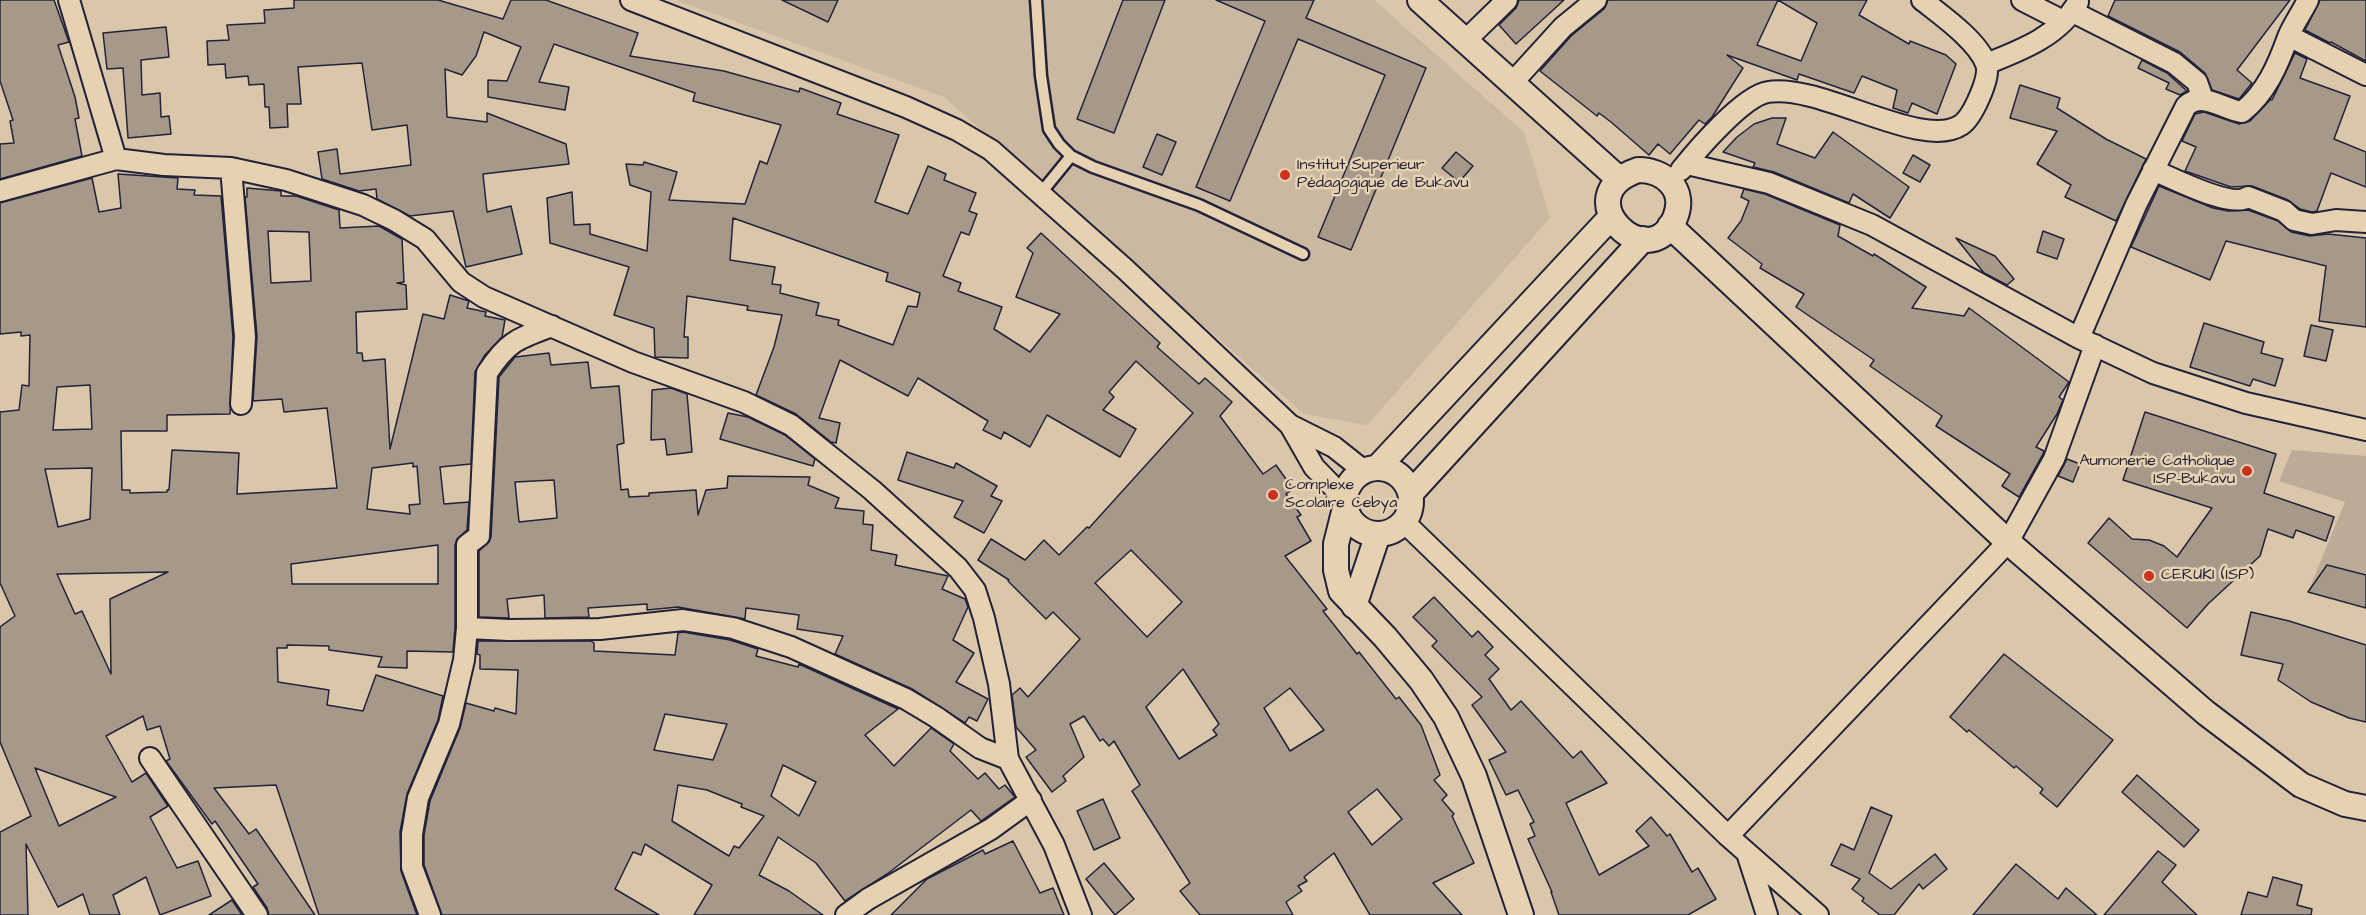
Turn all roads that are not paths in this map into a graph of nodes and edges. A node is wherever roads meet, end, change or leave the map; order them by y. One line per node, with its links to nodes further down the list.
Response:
1 (69, 0): 18 (street)
2 (631, 0): 25 (street)
3 (1036, 0): 17 (lane)
4 (1420, 0): 12 (street)
5 (1507, 0): 12 (street)
6 (1596, 0): 15 (street)
7 (1922, 0): 13 (street)
8 (2022, 0): 10 (street)
9 (2308, 0): 11 (street)
10 (2072, 11): 13 (street); 16 (street)
11 (2289, 36): 14 (street); 16 (street)
12 (1466, 40): 15 (street)
13 (1986, 64): 19 (street)
14 (2366, 76)
15 (1513, 82): 22 (street)
16 (2203, 99): 21 (street)
17 (1071, 156): 25 (lane); 30 (lane)
18 (116, 159): 20 (street); 24 (street)
19 (1687, 164): 23 (street); 32 (street)
20 (231, 168): 31 (street); 33 (street)
21 (2153, 170): 27 (street); 32 (street)
22 (1619, 179): 23 (street); 26 (street)
23 (1672, 183): 28 (street)
24 (0, 191)
25 (1040, 194): 34 (street)
26 (1611, 217): 29 (street); 36 (street)
27 (2366, 222)
28 (1670, 226): 29 (street); 41 (street)
29 (1643, 239): 37 (street)
30 (1303, 254)
31 (552, 326): 43 (street); 45 (street)
32 (2087, 341): 35 (street); 41 (street)
33 (241, 404)
34 (1290, 425): 36 (street); 38 (street)
35 (2366, 430)
36 (1370, 468): 37 (street); 38 (street)
37 (1411, 493): 39 (street)
38 (1344, 502): 40 (street); 42 (street)
39 (1404, 522): 40 (street); 48 (street)
40 (1378, 534): 42 (street)
41 (2008, 542): 47 (street); 48 (street)
42 (1354, 606): 54 (street)
43 (467, 628): 45 (street); 51 (street)
44 (150, 759): 50 (street)
45 (1008, 759): 46 (street)
46 (1031, 800): 52 (street); 53 (street)
47 (2366, 808)
48 (1728, 836): 49 (street)
49 (1747, 853): 55 (street); 56 (street)
50 (257, 915)
51 (430, 915)
52 (846, 915)
53 (1081, 915)
54 (1521, 915)
55 (1767, 915)
56 (1818, 915)

